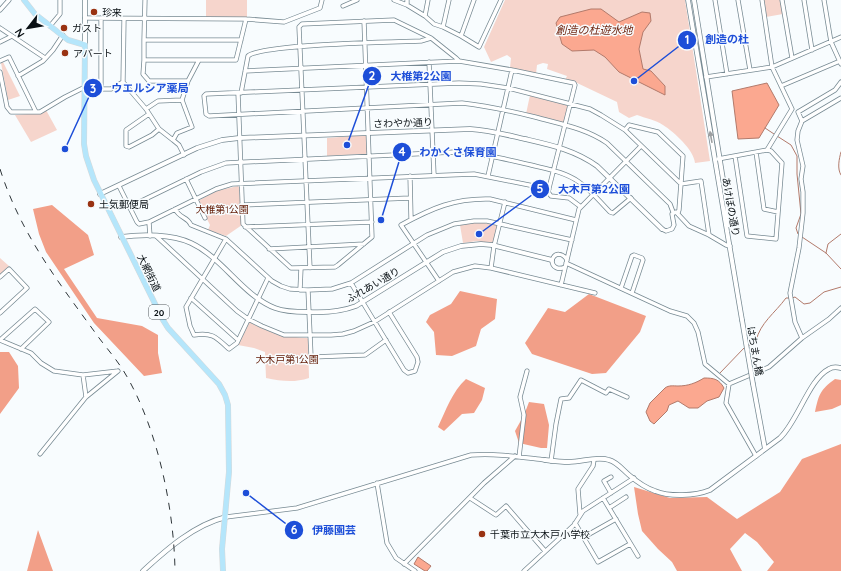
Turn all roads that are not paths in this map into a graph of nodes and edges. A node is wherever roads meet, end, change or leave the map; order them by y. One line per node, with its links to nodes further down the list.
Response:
1 (9, 0): 24 (street)
2 (60, 0): 32 (street)
3 (85, 0): 26 (street)
4 (144, 0): 29 (street)
5 (322, 0): 30 (street)
6 (344, 0): 7 (street)
7 (357, 0)
8 (394, 0): 23 (street)
9 (407, 0): 23 (street)
10 (428, 0): 25 (street)
11 (449, 0): 33 (street)
12 (474, 0): 37 (street)
13 (501, 0): 37 (street)
14 (688, 0): 107 (street, あけぼの通り, one-way to 14)
15 (694, 0): 65 (street, あけぼの通り)
16 (715, 0): 63 (street)
17 (738, 0): 60 (street)
18 (762, 0): 57 (street)
19 (782, 0): 49 (street)
20 (804, 0): 47 (street)
21 (824, 0): 43 (street)
22 (26, 1): 32 (main road)
23 (406, 5): 25 (street)
24 (0, 10)
25 (425, 16): 33 (street)
26 (85, 18): 27 (street); 45 (street)
27 (101, 18): 28 (street); 67 (street)
28 (124, 19): 29 (street); 67 (street)
29 (144, 19): 30 (street); 40 (street)
30 (246, 19): 41 (street)
31 (364, 21): 38 (street); 44 (street); 46 (street)
32 (50, 26): 36 (main road)
33 (443, 27): 37 (street)
34 (0, 28): 35 (street)
35 (12, 36): 42 (street); 48 (street)
36 (63, 36): 45 (main road); 48 (street)
37 (461, 36)
38 (431, 38): 44 (street); 54 (street)
39 (841, 38): 43 (street)
40 (144, 40): 41 (street); 50 (street)
41 (241, 40): 51 (street)
42 (0, 42)
43 (831, 42): 47 (street); 55 (street)
44 (365, 44): 46 (street); 56 (street)
45 (85, 45): 71 (main road, 大網街道 / 20)
46 (300, 47): 58 (street); 61 (street)
47 (812, 50): 49 (street)
48 (45, 58): 64 (street)
49 (792, 58): 57 (street)
50 (144, 60): 51 (street); 66 (street)
51 (199, 60): 66 (street)
52 (0, 61): 64 (street)
53 (429, 62): 54 (street); 56 (street); 69 (street)
54 (459, 62): 59 (street)
55 (840, 63): 70 (street)
56 (366, 65): 58 (street); 72 (street)
57 (772, 66): 60 (street); 70 (street)
58 (301, 68): 61 (street); 74 (street)
59 (512, 70): 73 (street); 78 (street)
60 (750, 70): 63 (street)
61 (245, 71): 75 (street)
62 (0, 72): 84 (street)
63 (727, 74): 65 (street)
64 (18, 76): 84 (street)
65 (706, 77): 107 (street, あけぼの通り)
66 (188, 81): 77 (street)
67 (123, 82): 80 (street)
68 (841, 82): 87 (street)
69 (430, 84): 72 (street); 73 (street); 79 (street)
70 (781, 86): 99 (street)
71 (85, 87): 84 (street); 122 (main road, 大網街道 / 20)
72 (366, 87): 74 (street); 81 (street)
73 (508, 88): 78 (street); 83 (street)
74 (302, 90): 75 (street); 82 (street)
75 (239, 93): 86 (street); 86 (street)
76 (841, 98): 87 (street)
77 (182, 100): 80 (street); 96 (street)
78 (570, 104): 88 (street); 91 (street)
79 (431, 106): 81 (street); 83 (street); 90 (street)
80 (146, 109): 85 (street)
81 (367, 109): 82 (street); 92 (street)
82 (303, 110): 86 (street); 94 (street)
83 (503, 110): 88 (street); 93 (street)
84 (36, 112)
85 (149, 114): 89 (street); 89 (street)
86 (238, 115): 95 (street)
87 (802, 121): 186 (street)
88 (565, 125): 98 (street); 108 (street)
89 (159, 129): 96 (street)
90 (432, 130): 92 (street, さわやか通り); 93 (street, さわやか通り); 101 (street)
91 (624, 130): 97 (street); 119 (street)
92 (368, 132): 94 (street, さわやか通り); 103 (street)
93 (498, 132): 98 (street, さわやか通り); 104 (street)
94 (304, 135): 95 (street, さわやか通り); 106 (street)
95 (239, 138): 102 (street, さわやか通り); 109 (street)
96 (173, 140): 102 (street)
97 (641, 146): 108 (street); 119 (street)
98 (560, 148): 110 (street); 115 (street, さわやか通り)
99 (767, 150): 100 (street); 134 (street)
100 (756, 152): 105 (street); 134 (street)
101 (433, 153): 103 (street); 104 (street); 111 (street)
102 (184, 155): 120 (street, さわやか通り)
103 (369, 156): 106 (street); 114 (street)
104 (492, 156): 110 (street); 113 (street)
105 (735, 156): 107 (street); 134 (street)
106 (305, 159): 109 (street); 117 (street)
107 (717, 159): 153 (street, あけぼの通り)
108 (626, 161): 115 (street); 135 (street)
109 (240, 162): 116 (street); 118 (street)
110 (554, 170): 121 (street); 123 (street)
111 (434, 175): 112 (street); 113 (street)
112 (410, 176): 114 (street); 125 (street)
113 (488, 176): 121 (street)
114 (370, 178): 117 (street); 127 (street)
115 (610, 178): 123 (street); 126 (street, さわやか通り)
116 (186, 179): 124 (street); 131 (street)
117 (306, 181): 118 (street); 128 (street)
118 (240, 183): 124 (street); 130 (street)
119 (681, 184): 135 (street); 145 (street)
120 (119, 186): 122 (street, さわやか通り); 131 (street)
121 (549, 189): 132 (street)
122 (100, 194): 148 (main road, 大網街道 / 20)
123 (593, 194): 126 (street); 132 (street)
124 (196, 198): 133 (street); 136 (street)
125 (410, 198): 127 (street); 137 (street)
126 (631, 198): 144 (street, さわやか通り)
127 (371, 200): 128 (street); 140 (street)
128 (307, 202): 130 (street); 141 (street)
129 (505, 202): 137 (street); 138 (street); 142 (street)
130 (241, 205): 143 (street)
131 (129, 207): 139 (street)
132 (581, 207): 138 (street)
133 (175, 209): 139 (street); 149 (street)
134 (778, 212)
135 (676, 213): 144 (street); 145 (street)
136 (205, 218)
137 (411, 219): 152 (street)
138 (576, 220): 150 (street)
139 (149, 222): 146 (street)
140 (372, 222): 141 (street); 151 (street)
141 (308, 224): 143 (street); 154 (street)
142 (500, 224): 150 (street); 152 (street); 155 (street)
143 (245, 227): 156 (street)
144 (662, 229)
145 (709, 235): 153 (street)
146 (150, 236): 147 (street, ふれあい通り); 148 (street, ふれあい通り)
147 (156, 236): 157 (street, ふれあい通り); 165 (street)
148 (122, 237): 213 (main road, 大網街道 / 20)
149 (226, 239): 157 (street); 166 (street)
150 (572, 240): 160 (street)
151 (365, 244): 154 (street); 162 (street)
152 (414, 244): 159 (street); 168 (street)
153 (730, 245): 183 (street, あけぼの通り)
154 (309, 246): 156 (street); 162 (street)
155 (494, 246): 158 (street, ふれあい通り); 159 (street, ふれあい通り); 163 (street)
156 (270, 248): 161 (street)
157 (214, 258): 165 (street); 176 (street, ふれあい通り)
158 (552, 260): 160 (street); 160 (street)
159 (426, 262): 167 (street); 177 (street, ふれあい通り)
160 (566, 263): 169 (street); 170 (street)
161 (301, 268): 162 (street); 171 (street)
162 (310, 268)
163 (491, 268): 167 (street); 169 (street)
164 (0, 276): 181 (street)
165 (203, 278): 175 (street); 182 (street)
166 (268, 278): 171 (street); 176 (street)
167 (439, 281): 180 (street)
168 (351, 283): 172 (street); 177 (street)
169 (561, 285): 174 (street)
170 (621, 288): 173 (street); 173 (street)
171 (300, 290): 172 (street)
172 (308, 290): 179 (street)
173 (632, 293): 194 (street)
174 (595, 294)
175 (191, 298): 188 (street); 188 (street)
176 (258, 298): 179 (street, ふれあい通り); 182 (street)
177 (363, 302): 179 (street, ふれあい通り); 184 (street)
178 (841, 308): 186 (street)
179 (310, 312): 185 (street)
180 (390, 312): 184 (street); 189 (street)
181 (0, 313)
182 (248, 319): 185 (street); 188 (street)
183 (742, 320): 197 (street, はちまん橋, bridge)
184 (374, 322): 185 (street); 189 (street)
185 (310, 336): 189 (street)
186 (802, 338): 194 (street)
187 (0, 340): 190 (street); 190 (street)
188 (238, 340)
189 (386, 340)
190 (21, 349): 193 (street)
191 (841, 368): 197 (street)
192 (527, 371): 200 (street)
193 (83, 375): 195 (street); 195 (street)
194 (729, 384): 199 (street)
195 (86, 397): 198 (street)
196 (627, 398): 203 (street)
197 (765, 449): 199 (street)
198 (40, 454)
199 (756, 456): 205 (street)
200 (517, 457): 201 (street); 206 (street); 209 (street)
201 (544, 460): 203 (street)
202 (594, 460): 203 (street); 205 (street); 212 (street)
203 (551, 461)
204 (611, 477): 207 (street)
205 (634, 478): 207 (street)
206 (377, 483): 213 (street); 220 (street)
207 (611, 493): 210 (street)
208 (626, 496): 211 (street)
209 (470, 498): 218 (street); 220 (street)
210 (603, 498): 211 (street); 212 (street)
211 (609, 508): 214 (street)
212 (580, 514): 215 (street)
213 (226, 517): 221 (street); 222 (main road, 大網街道 / 20)
214 (616, 519): 216 (street); 217 (street)
215 (575, 523): 216 (street); 218 (street)
216 (584, 537): 217 (street)
217 (630, 544): 219 (street)
218 (545, 551): 224 (street)
219 (638, 556)
220 (404, 564): 223 (street)
221 (143, 571)
222 (223, 571)
223 (415, 571)
224 (524, 571)

